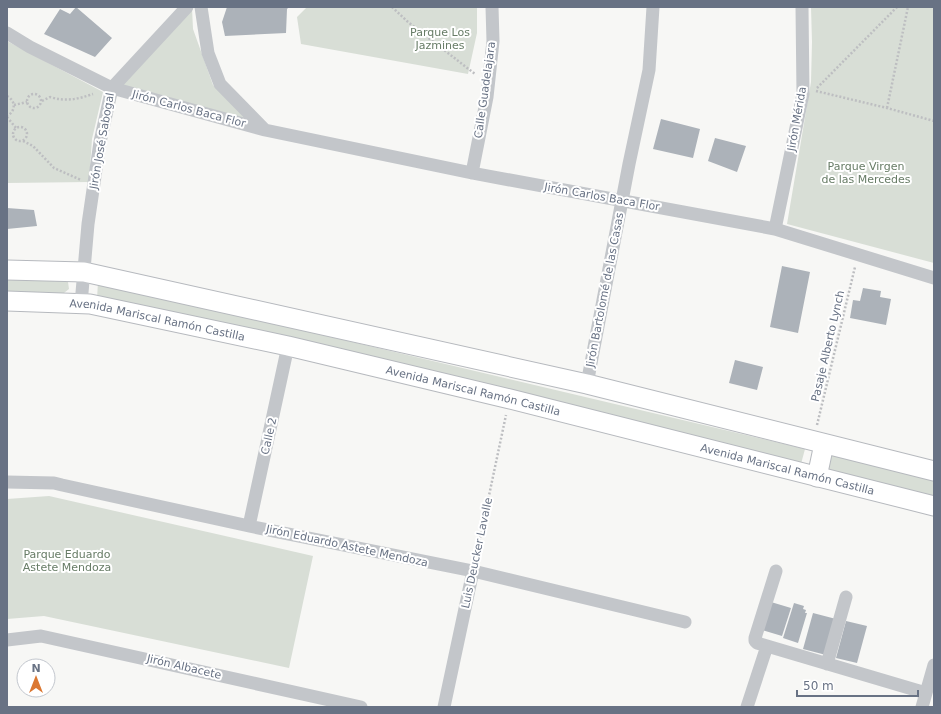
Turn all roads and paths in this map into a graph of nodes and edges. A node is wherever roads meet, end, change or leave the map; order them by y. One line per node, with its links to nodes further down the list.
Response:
1 (187, 7): 11 (street, Jirón José Sabogal)
2 (201, 7): 20 (street, Jirón Carlos Baca Flor)
3 (392, 7): 10 (path)
4 (492, 7): 10 (street, Calle Guadelajara)
5 (653, 7): 24 (street, Jirón Bartolomé de las Casas)
6 (802, 7): 25 (street, Jirón Mérida)
7 (897, 7): 16 (path)
8 (908, 7): 16 (path)
9 (7, 33): 11 (street, Jirón Carlos Baca Flor)
10 (488, 84): 22 (street, Calle Guadelajara)
11 (112, 88): 13 (path); 20 (street, Jirón Carlos Baca Flor); 23 (street, Jirón José Sabogal)
12 (7, 96): 15 (path)
13 (42, 101): 14 (path); 14 (path)
14 (27, 102): 15 (path)
15 (14, 105): 17 (path)
16 (887, 108): 18 (path)
17 (7, 117): 19 (path)
18 (934, 121)
19 (16, 128): 21 (path); 21 (path)
20 (265, 130): 22 (street, Jirón Carlos Baca Flor)
21 (23, 141): 23 (path)
22 (472, 173): 24 (street, Jirón Carlos Baca Flor)
23 (94, 185): 28 (street, Jirón José Sabogal)
24 (622, 201): 25 (street, Jirón Carlos Baca Flor); 33 (street, Jirón Bartolomé de las Casas)
25 (775, 229): 26 (street, Jirón Carlos Baca Flor)
26 (857, 255): 29 (street, Jirón Carlos Baca Flor); 35 (path, Pasaje Alberto Lynch)
27 (7, 270): 28 (main road)
28 (84, 272): 31 (street, Jirón José Sabogal); 33 (main road)
29 (934, 278)
30 (7, 301): 31 (main road, Avenida Mariscal Ramón Castilla)
31 (81, 304): 32 (main road, Avenida Mariscal Ramón Castilla)
32 (288, 346): 34 (main road, Avenida Mariscal Ramón Castilla); 40 (street, Calle 2)
33 (587, 384): 35 (main road)
34 (510, 399): 37 (main road, Avenida Mariscal Ramón Castilla); 41 (path, Luis Deucker Lavalle)
35 (818, 442): 36 (main road); 37 (main road)
36 (934, 472)
37 (817, 477): 39 (main road, Avenida Mariscal Ramón Castilla)
38 (7, 482): 40 (street, Jirón Eduardo Astete Mendoza)
39 (934, 506)
40 (249, 526): 41 (street, Jirón Eduardo Astete Mendoza)
41 (473, 571): 44 (street, Jirón Eduardo Astete Mendoza); 51 (street, Luis Deucker Lavalle)
42 (776, 571): 46 (street)
43 (846, 597): 47 (street)
44 (685, 622)
45 (7, 640): 50 (street, Jirón Albacete)
46 (767, 646): 47 (street); 52 (street)
47 (827, 664): 49 (street)
48 (934, 666): 49 (street)
49 (926, 693): 53 (street)
50 (361, 707)
51 (444, 707)
52 (746, 707)
53 (922, 707)

